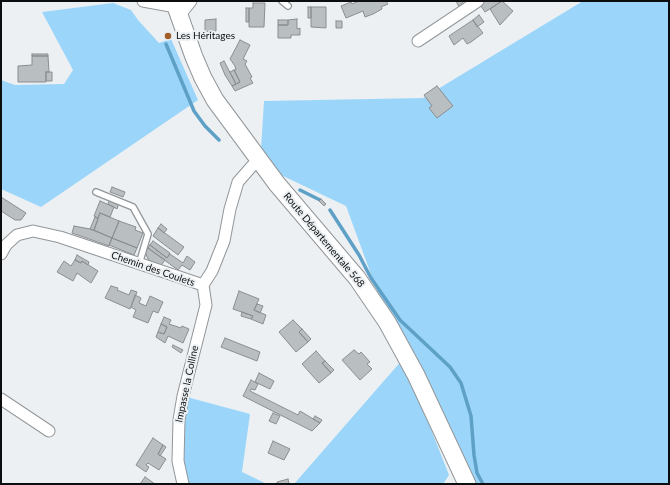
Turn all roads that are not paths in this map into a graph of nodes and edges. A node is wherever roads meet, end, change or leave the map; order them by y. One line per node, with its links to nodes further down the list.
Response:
1 (143, 1): 4 (street)
2 (282, 1): 5 (lane)
3 (478, 1): 6 (street)
4 (180, 6): 7 (main road, Route Départementale 568)
5 (288, 6)
6 (418, 41)
7 (259, 161): 11 (street, Chemin des Coulets); 15 (main road, Route Départementale 568)
8 (96, 192): 10 (lane)
9 (1, 254): 10 (street, Chemin des Coulets)
10 (138, 264): 11 (street, Chemin des Coulets)
11 (203, 286): 14 (street, Impasse la Colline)
12 (1, 399): 13 (street)
13 (49, 431)
14 (183, 484)
15 (467, 484)

